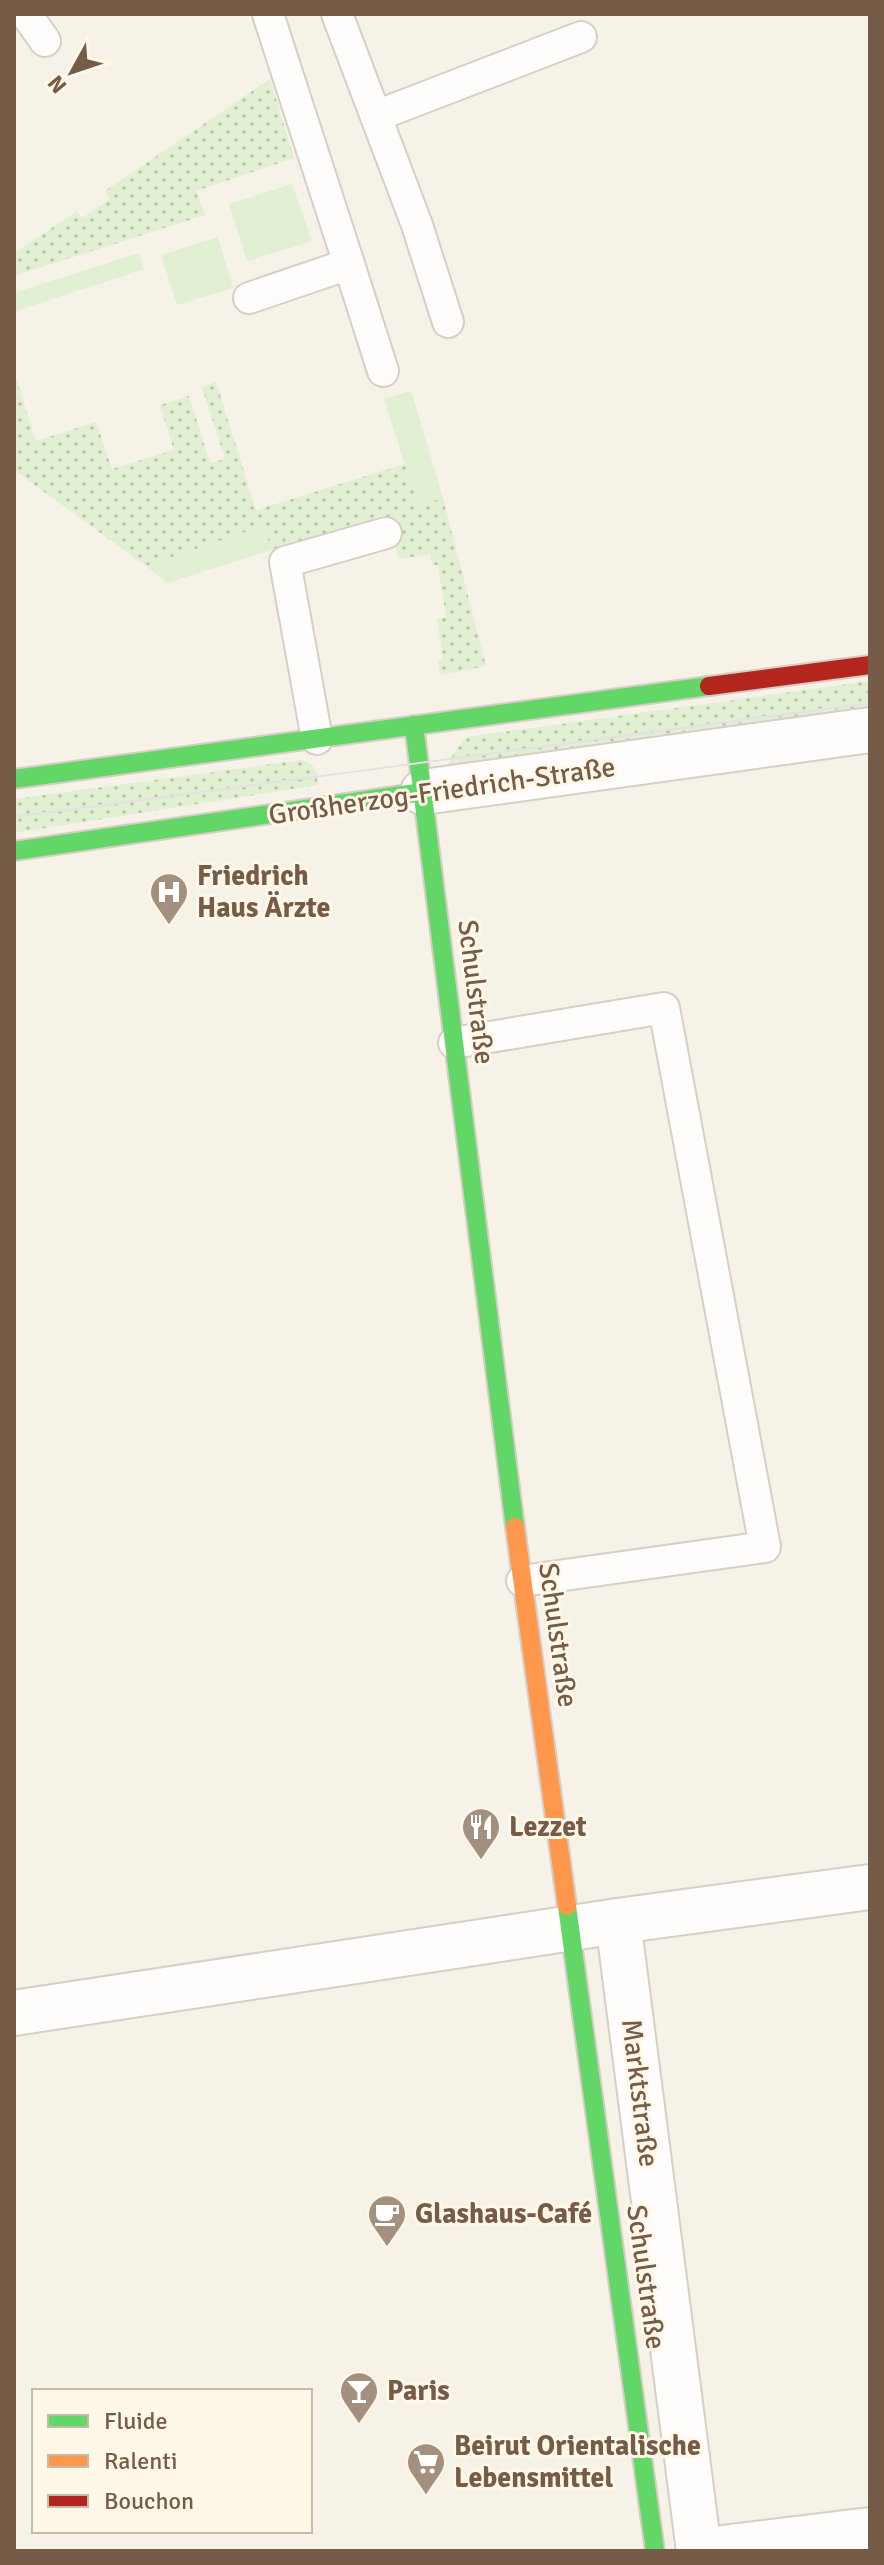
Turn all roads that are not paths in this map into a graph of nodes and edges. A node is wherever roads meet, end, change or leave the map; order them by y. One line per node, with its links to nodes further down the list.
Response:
1 (26, 14): 5 (lane)
2 (268, 14): 7 (lane)
3 (337, 14): 6 (lane)
4 (581, 37): 6 (lane)
5 (45, 41)
6 (376, 116): 9 (lane)
7 (349, 264): 8 (lane); 10 (lane)
8 (249, 298)
9 (448, 322)
10 (383, 371)
11 (386, 533): 15 (lane)
12 (870, 665): 13 (street)
13 (414, 725): 15 (street); 17 (street, Schulstraße)
14 (870, 730): 17 (street, Großherzog-Friedrich-Straße)
15 (317, 739): 16 (street)
16 (14, 779)
17 (423, 792): 18 (street, Großherzog-Friedrich-Straße); 19 (street, Schulstraße)
18 (14, 851)
19 (454, 1043): 20 (street, Schulstraße); 20 (lane)
20 (522, 1581): 23 (street, Schulstraße)
21 (870, 1887): 22 (street)
22 (618, 1921): 23 (street); 27 (street, Marktstraße)
23 (571, 1929): 24 (street); 26 (street, Schulstraße)
24 (14, 2013)
25 (870, 2530): 27 (street)
26 (655, 2551)
27 (699, 2551)

